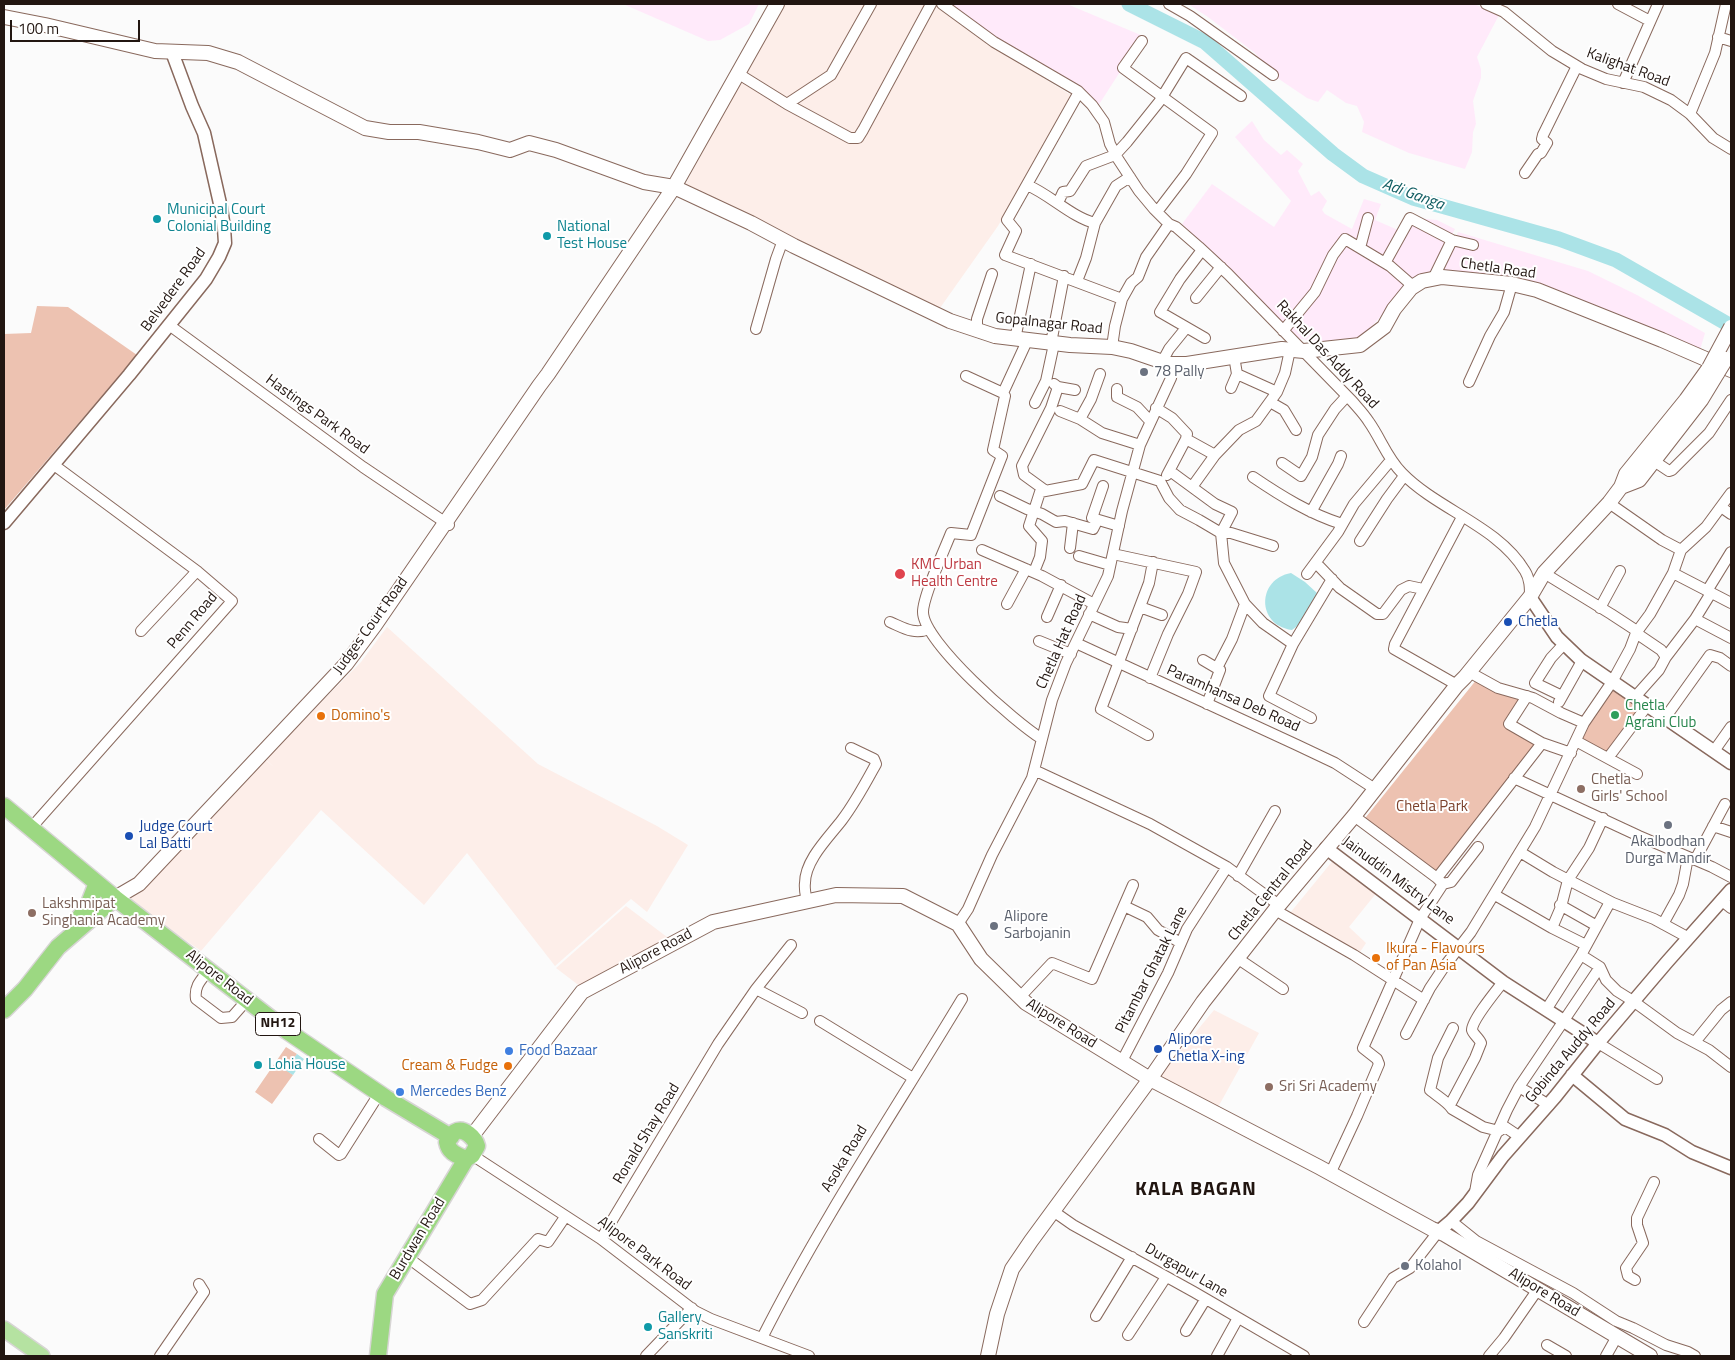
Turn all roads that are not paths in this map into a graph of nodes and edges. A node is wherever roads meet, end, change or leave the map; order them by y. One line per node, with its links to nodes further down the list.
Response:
1 (776, 4): 31 (main road)
2 (784, 4): 18 (main road)
3 (871, 4): 24 (street)
4 (931, 4): 24 (street)
5 (942, 4): 21 (street, Rakhal Das Addy Road)
6 (1169, 4): 19 (street)
7 (1486, 4): 17 (street, Kalighat Road)
8 (1618, 4): 12 (street)
9 (1658, 4): 12 (street)
10 (1726, 4): 13 (street)
11 (4, 17): 16 (main road)
12 (1650, 21): 20 (street)
13 (1718, 37): 15 (street); 25 (street)
14 (1142, 41): 23 (street)
15 (1731, 41)
16 (177, 51): 31 (main road, Gopalnagar Road); 53 (street, Belvedere Road)
17 (1577, 66): 20 (street, Kalighat Road); 28 (street)
18 (742, 76): 24 (street); 31 (main road)
19 (1273, 76)
20 (1624, 83): 25 (street, Kalighat Road)
21 (1079, 92): 27 (street, Rakhal Das Addy Road); 30 (street)
22 (1241, 96): 23 (street)
23 (1162, 98): 27 (street); 33 (street)
24 (787, 104)
25 (1690, 114): 26 (street, Kalighat Road)
26 (1731, 149)
27 (1116, 154): 29 (street, Rakhal Das Addy Road); 32 (street)
28 (1525, 173)
29 (1130, 177): 33 (street, Rakhal Das Addy Road); 35 (street)
30 (1027, 185): 32 (street); 43 (street)
31 (676, 188): 37 (main road, Gopalnagar Road); 116 (main road, Judges Court Road)
32 (1058, 203): 35 (street)
33 (1156, 212): 36 (street, Rakhal Das Addy Road)
34 (1368, 218): 40 (street)
35 (1095, 223): 48 (street)
36 (1169, 224): 41 (street, Rakhal Das Addy Road); 52 (street)
37 (783, 240): 56 (street); 57 (main road, Gopalnagar Road)
38 (1452, 240): 39 (street); 42 (street); 47 (street)
39 (1473, 244)
40 (1360, 248): 42 (street); 58 (street)
41 (1202, 250): 44 (street, Rakhal Das Addy Road); 55 (street)
42 (1385, 263): 50 (street)
43 (1031, 264): 46 (street); 60 (street)
44 (1221, 267): 51 (street); 58 (street, Rakhal Das Addy Road)
45 (992, 274): 57 (street)
46 (1064, 276): 48 (street); 61 (street)
47 (1433, 279): 49 (main road, Chetla Road); 50 (main road, Chetla Road)
48 (1077, 281): 52 (street)
49 (1512, 284): 67 (main road, Chetla Road); 72 (street)
50 (1414, 286): 63 (main road, Chetla Road)
51 (1196, 298)
52 (1122, 299): 62 (street)
53 (169, 325): 95 (street, Belvedere Road); 116 (street, Hastings Park Road)
54 (1731, 327): 67 (main road, bridge)
55 (1186, 328): 59 (street); 66 (street, Chetla Hat Road)
56 (756, 329)
57 (977, 330): 60 (main road, Gopalnagar Road)
58 (1283, 331): 63 (street, Rakhal Das Addy Road)
59 (1205, 338)
60 (1021, 340): 61 (main road, Gopalnagar Road); 78 (street)
61 (1052, 343): 62 (main road, Gopalnagar Road); 71 (street)
62 (1112, 347): 66 (main road, Gopalnagar Road)
63 (1297, 350): 65 (main road, Gopalnagar Road); 77 (street); 79 (street, Rakhal Das Addy Road)
64 (1731, 350): 67 (main road, bridge)
65 (1234, 356): 66 (main road, Gopalnagar Road); 69 (street)
66 (1168, 363): 83 (street, Chetla Hat Road)
67 (1719, 370): 93 (main road); 100 (main road, Chetla Central Road)
68 (1100, 374): 85 (street)
69 (1237, 374): 74 (street); 77 (street)
70 (966, 376): 78 (street)
71 (1046, 379): 73 (street); 82 (street)
72 (1469, 382)
73 (1058, 387): 76 (street); 104 (street)
74 (1231, 388)
75 (1117, 389): 86 (street)
76 (1075, 390)
77 (1277, 392): 81 (street)
78 (1003, 393): 153 (street)
79 (1347, 396): 92 (street, Rakhal Das Addy Road); 94 (street)
80 (1731, 400): 93 (street)
81 (1270, 402): 87 (street); 90 (street)
82 (1035, 403)
83 (1156, 408): 86 (street, Chetla Hat Road); 88 (street)
84 (1060, 411): 85 (street)
85 (1080, 419): 89 (street)
86 (1150, 421): 89 (street, Chetla Hat Road)
87 (1296, 430)
88 (1186, 439): 90 (street); 96 (street)
89 (1140, 445): 97 (street, Chetla Hat Road)
90 (1215, 456): 103 (street)
91 (1341, 456): 110 (street)
92 (1390, 460): 98 (street, Rakhal Das Addy Road); 117 (street)
93 (1654, 461): 100 (main road)
94 (1282, 463)
95 (54, 465): 114 (street, Belvedere Road); 132 (street, Penn Road)
96 (1170, 471): 101 (street); 103 (street)
97 (1132, 472): 101 (street); 104 (street); 118 (street, Chetla Hat Road)
98 (1404, 476): 112 (street, Rakhal Das Addy Road); 120 (street)
99 (1253, 477): 110 (street)
100 (1624, 480): 107 (main road, Chetla Central Road)
101 (1162, 483): 119 (street)
102 (1103, 486): 113 (street)
103 (1192, 488): 119 (street)
104 (1046, 491): 109 (street)
105 (1731, 493): 108 (street)
106 (1000, 496): 109 (street)
107 (1608, 503): 124 (street); 134 (main road, Chetla Central Road)
108 (1721, 507): 111 (street); 124 (street)
109 (1034, 511): 115 (street); 131 (street)
110 (1311, 512): 117 (street)
111 (1731, 514)
112 (1462, 517): 139 (street); 141 (street, Rakhal Das Addy Road)
113 (1097, 521): 115 (street); 118 (street)
114 (4, 523)
115 (1073, 523): 122 (street)
116 (448, 524): 218 (main road, Judges Court Road)
117 (1342, 524): 129 (street)
118 (1119, 526): 126 (street, Chetla Hat Road)
119 (1221, 533): 121 (street); 145 (street)
120 (1360, 541)
121 (1273, 546)
122 (1070, 548)
123 (982, 550): 131 (street)
124 (1681, 550): 135 (street)
125 (1731, 552): 140 (street)
126 (1113, 554): 128 (street); 130 (street, Chetla Hat Road)
127 (1079, 556): 130 (street)
128 (1153, 562): 146 (street); 170 (street)
129 (1316, 563): 136 (street); 137 (street)
130 (1110, 565): 144 (street, Chetla Hat Road)
131 (1030, 570): 138 (street); 143 (street)
132 (197, 571): 155 (street); 203 (street, Penn Road)
133 (1620, 571): 147 (street)
134 (1544, 573): 141 (main road, Chetla Central Road); 147 (street)
135 (1673, 573): 140 (street); 156 (street)
136 (1307, 574)
137 (1332, 579): 139 (street); 160 (street)
138 (1061, 585): 144 (street); 150 (street)
139 (1423, 590): 172 (street)
140 (1709, 592): 142 (street); 151 (street)
141 (1530, 597): 161 (street); 169 (main road, Chetla Central Road)
142 (1731, 603)
143 (1007, 604)
144 (1094, 604): 148 (street, Chetla Hat Road)
145 (1245, 604): 160 (street); 168 (street)
146 (1140, 607): 149 (street); 154 (street)
147 (1600, 608): 156 (street)
148 (1090, 614): 154 (street); 159 (street, Chetla Hat Road)
149 (1162, 615)
150 (1047, 617)
151 (1695, 619): 157 (street); 163 (street)
152 (890, 622): 153 (street)
153 (928, 628): 184 (street)
154 (1132, 629): 166 (street)
155 (141, 631)
156 (1636, 632): 163 (street); 171 (street)
157 (1731, 638)
158 (1040, 641): 162 (street)
159 (1076, 643): 162 (street, Chetla Hat Road); 166 (street, Paramhansa Deb Road)
160 (1293, 644): 179 (street)
161 (1564, 644): 165 (street); 174 (street)
162 (1070, 654): 184 (street, Chetla Hat Road)
163 (1666, 657): 175 (street)
164 (1203, 660): 168 (street)
165 (1582, 661): 171 (street); 174 (street)
166 (1120, 663): 170 (street, Paramhansa Deb Road); 183 (street)
167 (1731, 666): 180 (street)
168 (1217, 668): 176 (street)
169 (1469, 672): 172 (main road, Chetla Central Road); 173 (street)
170 (1150, 678): 176 (street, Paramhansa Deb Road)
171 (1612, 682): 175 (street); 181 (street)
172 (1457, 685): 195 (main road, Chetla Central Road)
173 (1526, 696): 178 (street); 186 (street)
174 (1562, 696): 178 (street)
175 (1635, 697): 177 (street)
176 (1207, 704): 195 (street, Paramhansa Deb Road)
177 (1646, 706): 180 (street); 190 (street)
178 (1555, 710): 181 (street)
179 (1311, 718)
180 (1665, 718): 188 (street)
181 (1584, 722): 185 (street)
182 (1731, 727): 188 (street)
183 (1148, 735)
184 (1042, 739): 192 (street, Chetla Hat Road)
185 (1576, 741): 189 (street); 190 (street)
186 (1542, 743): 189 (street); 194 (street)
187 (852, 748): 219 (street)
188 (1714, 751): 191 (street)
189 (1571, 753): 196 (street)
190 (1608, 758): 193 (street)
191 (1731, 763)
192 (1034, 770): 209 (street); 226 (street, Chetla Hat Road)
193 (1637, 774)
194 (1514, 778): 196 (street); 213 (street)
195 (1375, 789): 200 (main road, Chetla Central Road)
196 (1552, 795): 201 (street); 207 (street)
197 (1725, 804): 202 (street)
198 (4, 806): 203 (highway, Alipore Road / NH12)
199 (1275, 811): 210 (street)
200 (1354, 816): 206 (main road, Chetla Central Road); 213 (street)
201 (1603, 818): 208 (street); 212 (street)
202 (1713, 826): 204 (street); 208 (street)
203 (31, 828): 214 (highway, Alipore Road / NH12)
204 (1731, 832)
205 (1478, 847): 213 (street)
206 (1326, 848): 224 (main road, Chetla Central Road); 225 (street, Jainuddin Mistry Lane)
207 (1520, 852): 212 (street); 217 (street)
208 (1692, 859): 211 (street); 227 (street)
209 (1226, 867): 210 (street); 231 (street, Pitambar Ghatak Lane)
210 (1238, 876): 224 (street)
211 (1731, 877)
212 (1568, 880): 220 (street); 223 (street)
213 (1440, 881): 225 (street)
214 (97, 883): 218 (highway, Alipore Road / NH12); 233 (highway)
215 (1133, 885): 222 (street)
216 (1731, 890): 221 (street, Gobinda Auddy Road)
217 (1495, 895): 229 (street); 234 (street)
218 (115, 898): 233 (highway, Judges Court Road); 238 (highway, Alipore Road / NH12)
219 (807, 902): 226 (main road, Alipore Road); 269 (main road, Alipore Road)
220 (1610, 902): 227 (street); 228 (street)
221 (1726, 904): 230 (street, Gobinda Auddy Road)
222 (1124, 906): 231 (street); 243 (street)
223 (1561, 907): 228 (street); 229 (street)
224 (1277, 908): 236 (main road, Chetla Central Road); 239 (street)
225 (1420, 919): 234 (street, Jainuddin Mistry Lane); 239 (street)
226 (958, 924): 243 (main road, Alipore Road)
227 (1663, 924): 230 (street)
228 (1597, 926): 235 (street)
229 (1552, 928): 235 (street)
230 (1689, 938): 247 (street, Gobinda Auddy Road)
231 (1180, 943): 258 (street, Pitambar Ghatak Lane)
232 (790, 945): 241 (street, Ronald Shay Road)
233 (58, 947): 249 (highway, Judges Court Road)
234 (1459, 949): 240 (street, Jainuddin Mistry Lane); 246 (street)
235 (1584, 950): 237 (street); 250 (street)
236 (1238, 958): 242 (street); 262 (main road, Chetla Central Road)
237 (1600, 967): 247 (street); 253 (street)
238 (209, 970): 245 (highway, Alipore Road / NH12); 245 (street)
239 (1393, 981): 246 (street); 275 (street)
240 (1503, 982): 250 (street, Jainuddin Mistry Lane); 267 (street)
241 (756, 989): 251 (street); 281 (street, Ronald Shay Road)
242 (1283, 989)
243 (1020, 997): 258 (main road, Alipore Road)
244 (962, 999): 261 (street, Asoka Road)
245 (247, 1000): 265 (highway, Alipore Road / NH12)
246 (1424, 1000): 255 (street)
247 (1633, 1001): 256 (street); 257 (street, Gobinda Auddy Road)
248 (1731, 1002): 256 (street)
249 (4, 1010)
250 (1546, 1010): 253 (street, Jainuddin Mistry Lane)
251 (802, 1013)
252 (820, 1021): 261 (street)
253 (1565, 1021): 257 (street, Jainuddin Mistry Lane); 264 (street)
254 (1453, 1028): 267 (street)
255 (1406, 1034)
256 (1695, 1042): 259 (street)
257 (1598, 1043): 260 (street, Gobinda Auddy Road); 263 (street)
258 (1122, 1061): 262 (main road, Alipore Road)
259 (1731, 1067)
260 (1572, 1075): 266 (street, Gobinda Auddy Road); 274 (street)
261 (913, 1078): 296 (street, Asoka Road)
262 (1150, 1079): 275 (main road, Alipore Road); 278 (main road, Chetla Central Road)
263 (1657, 1079)
264 (1519, 1087): 266 (street); 268 (street)
265 (379, 1094): 270 (highway, Alipore Road / NH12); 272 (street)
266 (1548, 1104): 271 (street, Gobinda Auddy Road)
267 (1450, 1105): 268 (street)
268 (1499, 1131): 271 (street); 277 (street)
269 (472, 1136): 270 (highway); 273 (highway)
270 (451, 1137): 273 (highway)
271 (1520, 1137): 277 (street, Gobinda Auddy Road)
272 (319, 1139)
273 (469, 1157): 279 (street, Alipore Park Road); 282 (highway, Burdwan Road)
274 (1731, 1168)
275 (1330, 1174): 280 (main road, Alipore Road)
276 (1654, 1182): 285 (street)
277 (1475, 1193): 280 (street, Gobinda Auddy Road)
278 (1053, 1211): 283 (street, Durgapur Lane); 304 (main road, Chetla Central Road)
279 (565, 1217): 281 (street, Alipore Park Road); 282 (street)
280 (1444, 1231): 287 (main road, Alipore Road); 292 (street); 311 (main road, Alipore Road); 312 (street)
281 (601, 1239): 289 (street, Alipore Park Road)
282 (407, 1257): 301 (highway, Burdwan Road)
283 (1132, 1258): 284 (street, Durgapur Lane); 290 (street)
284 (1166, 1277): 288 (street, Durgapur Lane); 295 (street)
285 (1635, 1280)
286 (198, 1284): 300 (street)
287 (1536, 1292): 297 (main road, Alipore Road); 307 (street)
288 (1205, 1300): 291 (street, Durgapur Lane); 294 (street)
289 (692, 1308): 296 (street, Alipore Park Road); 302 (street)
290 (1096, 1316)
291 (1238, 1318): 305 (street); 306 (street, Durgapur Lane)
292 (1364, 1322)
293 (4, 1329): 299 (main road)
294 (1186, 1331)
295 (1128, 1335)
296 (762, 1338): 303 (street, Alipore Park Road)
297 (1615, 1340): 309 (street); 310 (main road, Alipore Road)
298 (1547, 1345): 308 (street)
299 (42, 1356)
300 (160, 1356)
301 (378, 1356)
302 (646, 1356)
303 (809, 1356)
304 (988, 1356)
305 (1217, 1356)
306 (1304, 1356)
307 (1490, 1356)
308 (1566, 1356)
309 (1606, 1356)
310 (1639, 1356)
311 (1650, 1356)
312 (1695, 1356)

